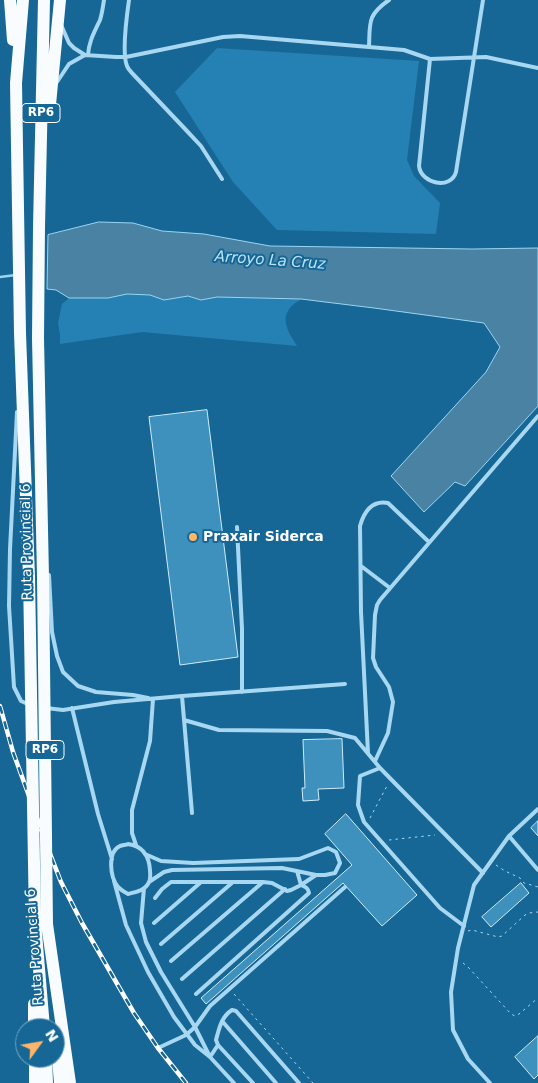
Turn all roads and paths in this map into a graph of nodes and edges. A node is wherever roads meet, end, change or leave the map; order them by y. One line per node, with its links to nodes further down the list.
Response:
1 (10, 0): 16 (highway)
2 (22, 0): 16 (highway, Ruta Provincial 6 / RP6)
3 (44, 0): 19 (highway, Ruta Provincial 6 / RP6)
4 (60, 0): 9 (highway)
5 (104, 0): 11 (lane)
6 (129, 0): 12 (lane)
7 (389, 0): 10 (lane)
8 (483, 0): 13 (lane)
9 (58, 18): 11 (lane); 17 (highway)
10 (368, 47): 12 (lane); 14 (lane)
11 (86, 55): 12 (lane); 17 (lane)
12 (126, 57): 18 (lane)
13 (474, 58): 14 (lane); 14 (lane); 15 (lane)
14 (430, 59)
15 (538, 68)
16 (16, 83): 20 (highway, Ruta Provincial 6 / RP6)
17 (51, 93): 19 (highway)
18 (222, 179)
19 (39, 227): 24 (highway, Ruta Provincial 6 / RP6)
20 (21, 338): 21 (lane); 67 (highway, Ruta Provincial 6 / RP6, bridge)
21 (18, 402)
22 (17, 412): 35 (lane)
23 (538, 416): 27 (lane)
24 (40, 448): 26 (lane); 29 (highway, Ruta Provincial 6 / RP6)
25 (236, 527): 32 (lane)
26 (47, 536)
27 (429, 542): 28 (lane); 30 (lane)
28 (360, 566): 30 (lane); 37 (lane)
29 (46, 575): 34 (lane); 67 (highway, Ruta Provincial 6 / RP6, bridge)
30 (390, 588): 38 (lane)
31 (345, 684): 32 (lane)
32 (242, 692): 33 (lane)
33 (182, 696): 34 (lane); 36 (lane)
34 (153, 699): 35 (lane); 47 (lane)
35 (72, 708): 49 (lane)
36 (184, 720): 37 (lane); 42 (lane)
37 (368, 754): 38 (lane)
38 (375, 761): 39 (lane)
39 (380, 768): 40 (lane); 43 (lane)
40 (391, 779): 43 (path); 44 (lane)
41 (538, 809): 45 (lane)
42 (192, 813)
43 (367, 824): 46 (lane)
44 (444, 834): 46 (path); 53 (lane)
45 (509, 836): 50 (lane); 52 (lane)
46 (381, 841): 69 (lane)
47 (136, 845): 48 (lane); 49 (lane)
48 (145, 854): 54 (lane); 57 (lane)
49 (112, 859): 55 (lane)
50 (491, 862): 53 (lane); 62 (path)
51 (297, 870): 54 (lane); 57 (lane); 60 (lane)
52 (538, 870)
53 (483, 873): 69 (lane)
54 (316, 875): 60 (lane)
55 (114, 881): 63 (lane); 82 (lane)
56 (233, 881): 58 (lane); 59 (lane); 71 (lane)
57 (149, 882): 63 (lane)
58 (263, 882): 64 (lane); 73 (lane)
59 (200, 883): 65 (lane); 68 (lane)
60 (301, 885): 64 (lane); 76 (lane)
61 (345, 887): 75 (lane)
62 (538, 887)
63 (144, 888): 81 (lane)
64 (285, 889): 74 (lane)
65 (155, 898)
66 (538, 912): 70 (path)
67 (41, 922): 78 (highway); 79 (highway, Ruta Provincial 6 / RP6); 90 (highway, Ruta Provincial 6 / RP6); 91 (highway)
68 (154, 923)
69 (464, 926): 70 (lane)
70 (462, 932): 72 (lane)
71 (160, 944)
72 (456, 959): 77 (path); 97 (lane)
73 (171, 961)
74 (182, 979)
75 (229, 988): 81 (lane); 96 (path)
76 (196, 994)
77 (538, 998)
78 (35, 1018)
79 (44, 1018)
80 (222, 1021): 83 (lane); 94 (lane); 95 (lane)
81 (195, 1027): 82 (lane); 85 (lane)
82 (186, 1035): 84 (lane); 85 (lane)
83 (218, 1045): 85 (lane); 93 (lane)
84 (158, 1048)
85 (210, 1057): 92 (lane)
86 (35, 1068): 88 (highway)
87 (46, 1068): 89 (highway)
88 (35, 1083)
89 (47, 1083)
90 (60, 1083)
91 (70, 1083)
92 (234, 1083)
93 (253, 1083)
94 (276, 1083)
95 (299, 1083)
96 (313, 1083)
97 (490, 1083)

